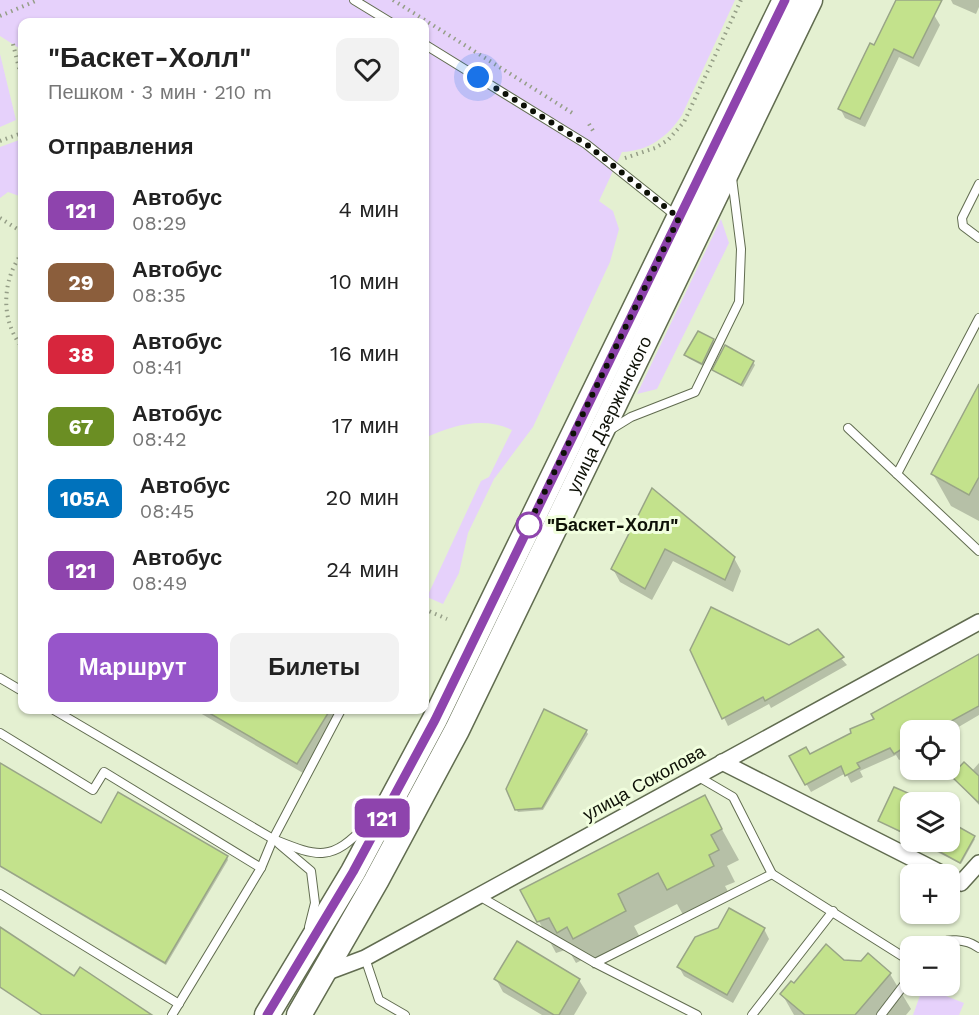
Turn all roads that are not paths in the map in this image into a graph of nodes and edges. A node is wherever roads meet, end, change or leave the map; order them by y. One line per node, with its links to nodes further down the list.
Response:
1 (354, 0): 4 (lane)
2 (785, 0): 8 (main road, улица Дзержинского)
3 (810, 0): 6 (main road, улица Дзержинского)
4 (383, 18)
5 (429, 47): 8 (lane)
6 (730, 167): 9 (main road, улица Дзержинского); 13 (lane)
7 (979, 184): 10 (lane)
8 (679, 218): 9 (main road); 24 (main road, улица Дзержинского)
9 (698, 233): 13 (main road, улица Дзержинского)
10 (979, 238)
11 (979, 318): 14 (lane)
12 (848, 428): 14 (lane)
13 (598, 437): 40 (main road, улица Дзержинского)
14 (897, 474): 15 (lane)
15 (979, 551)
16 (979, 622): 22 (street, улица Соколова)
17 (0, 678): 18 (lane)
18 (18, 689)
19 (61, 714): 25 (lane)
20 (339, 714): 25 (lane)
21 (0, 733): 28 (lane)
22 (722, 762): 23 (street, улица Соколова); 27 (street)
23 (697, 776): 29 (lane); 32 (street, улица Соколова)
24 (402, 780): 25 (lane); 39 (main road, улица Дзержинского)
25 (273, 839): 28 (lane); 39 (lane)
26 (979, 863): 30 (street)
27 (924, 864)
28 (261, 868): 42 (lane)
29 (772, 874): 33 (lane); 38 (lane)
30 (960, 883)
31 (0, 894): 42 (lane)
32 (479, 897): 37 (street, улица Соколова); 38 (lane)
33 (833, 911): 36 (lane); 48 (lane)
34 (960, 941): 35 (lane)
35 (979, 948)
36 (900, 955)
37 (365, 958): 40 (street, улица Соколова); 46 (lane)
38 (595, 963): 47 (lane)
39 (298, 964): 44 (main road, улица Дзержинского)
40 (325, 972): 45 (main road, улица Дзержинского)
41 (900, 990): 49 (lane)
42 (179, 1004): 43 (lane)
43 (172, 1015)
44 (267, 1015)
45 (299, 1015)
46 (405, 1015)
47 (697, 1015)
48 (752, 1015)
49 (881, 1015)

